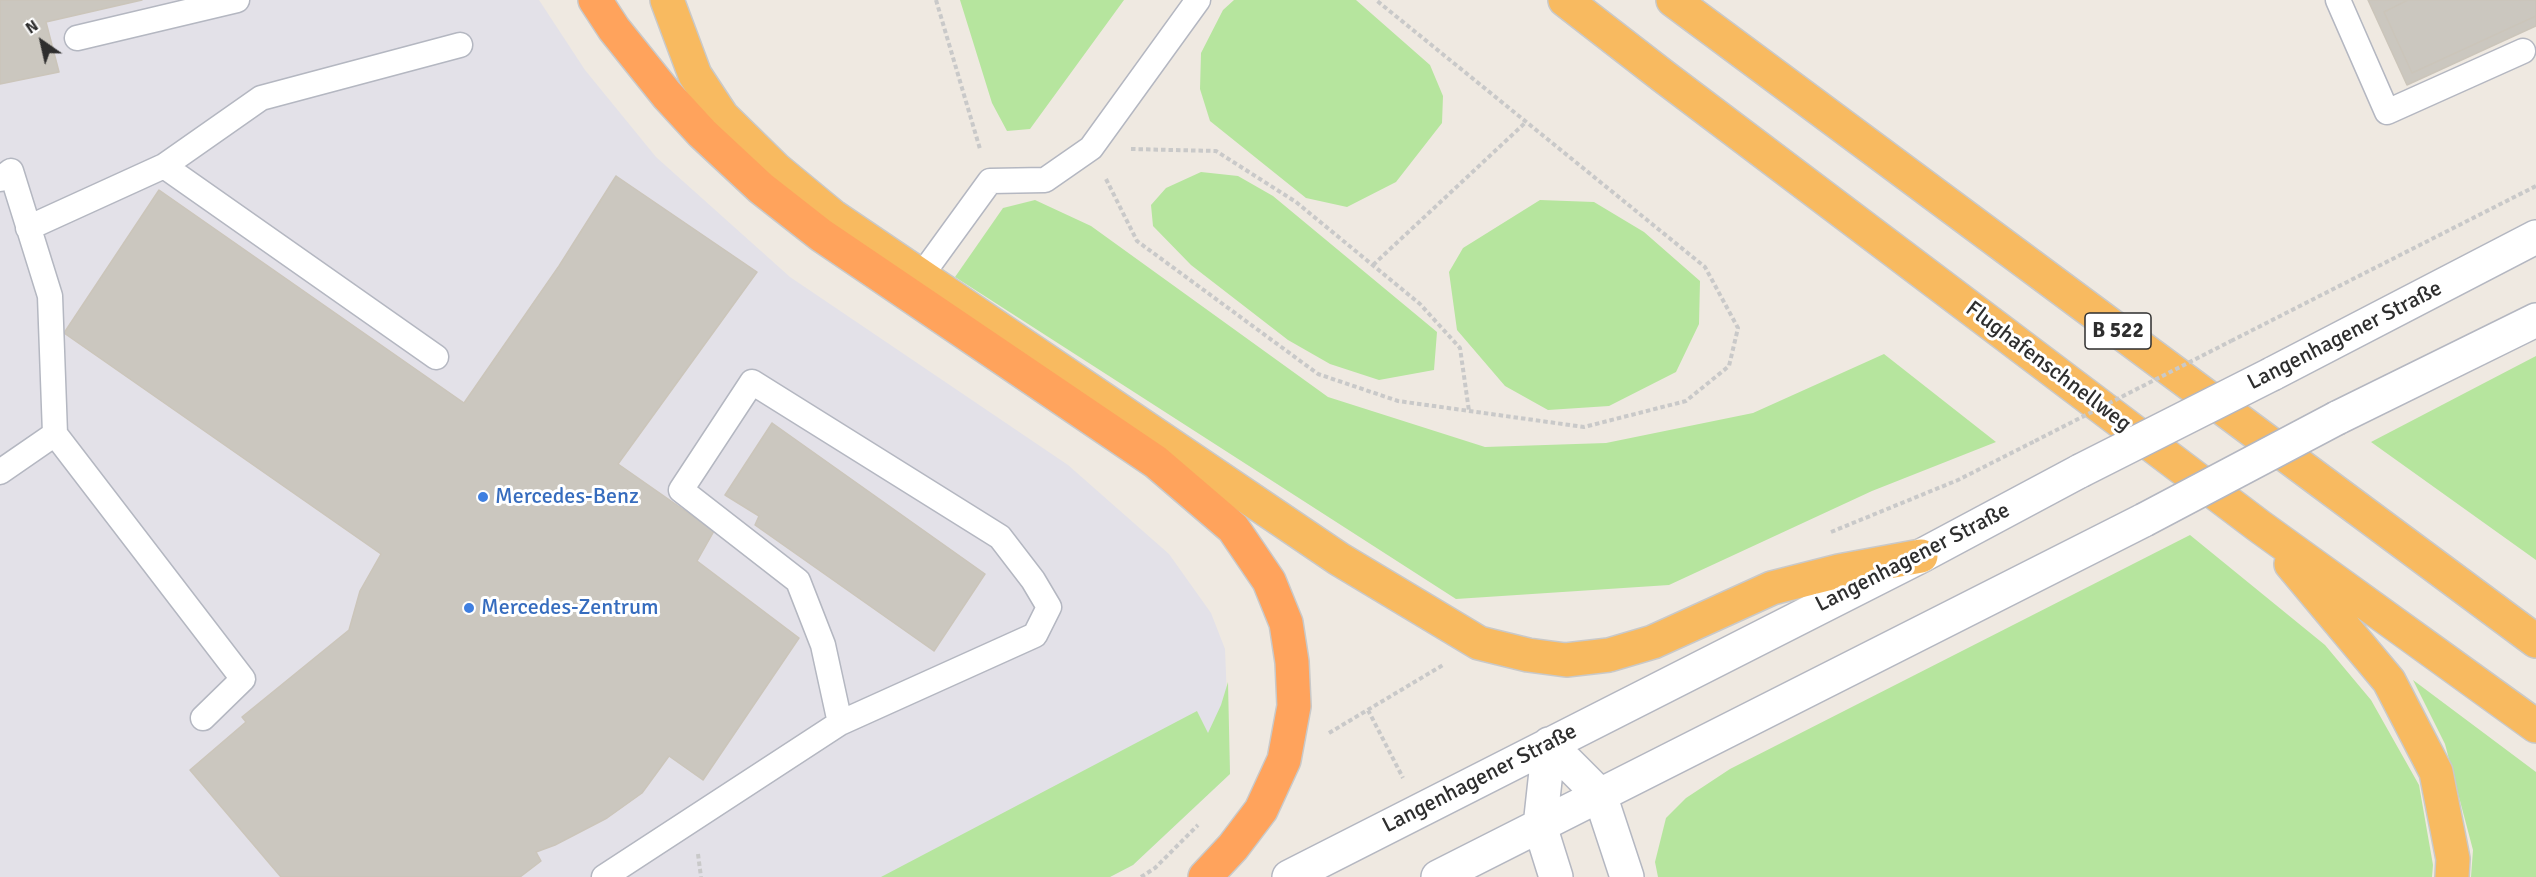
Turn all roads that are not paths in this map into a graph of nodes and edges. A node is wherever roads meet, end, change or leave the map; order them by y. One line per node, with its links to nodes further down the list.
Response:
1 (237, 0): 10 (lane)
2 (595, 0): 32 (highway)
3 (667, 0): 17 (highway)
4 (1198, 0): 17 (lane)
5 (1565, 0): 22 (highway, Flughafenschnellweg)
6 (1673, 0): 9 (highway, B 522)
7 (1680, 0): 9 (highway)
8 (2338, 0): 12 (lane)
9 (1706, 26): 24 (highway, B 522)
10 (77, 38)
11 (460, 45): 13 (lane)
12 (2523, 51)
13 (164, 166): 15 (lane); 19 (lane)
14 (0, 179): 15 (lane)
15 (28, 228): 20 (lane)
16 (2536, 237): 23 (main road, Langenhagener Straße, bridge)
17 (921, 276): 23 (highway)
18 (2536, 320): 29 (main road, bridge)
19 (436, 357)
20 (55, 434): 21 (lane); 25 (lane)
21 (0, 472)
22 (2259, 526): 27 (highway, Flughafenschnellweg); 37 (highway)
23 (1921, 556): 28 (main road, Langenhagener Straße)
24 (2534, 639)
25 (202, 718)
26 (840, 723): 26 (lane); 31 (lane)
27 (2536, 726)
28 (1549, 744): 29 (main road); 30 (main road); 33 (main road, Langenhagener Straße)
29 (1600, 795): 30 (main road); 36 (main road)
30 (1540, 826): 34 (main road); 35 (main road)
31 (604, 877)
32 (1205, 877)
33 (1289, 877)
34 (1438, 877)
35 (1556, 877)
36 (1627, 877)
37 (2452, 877)

